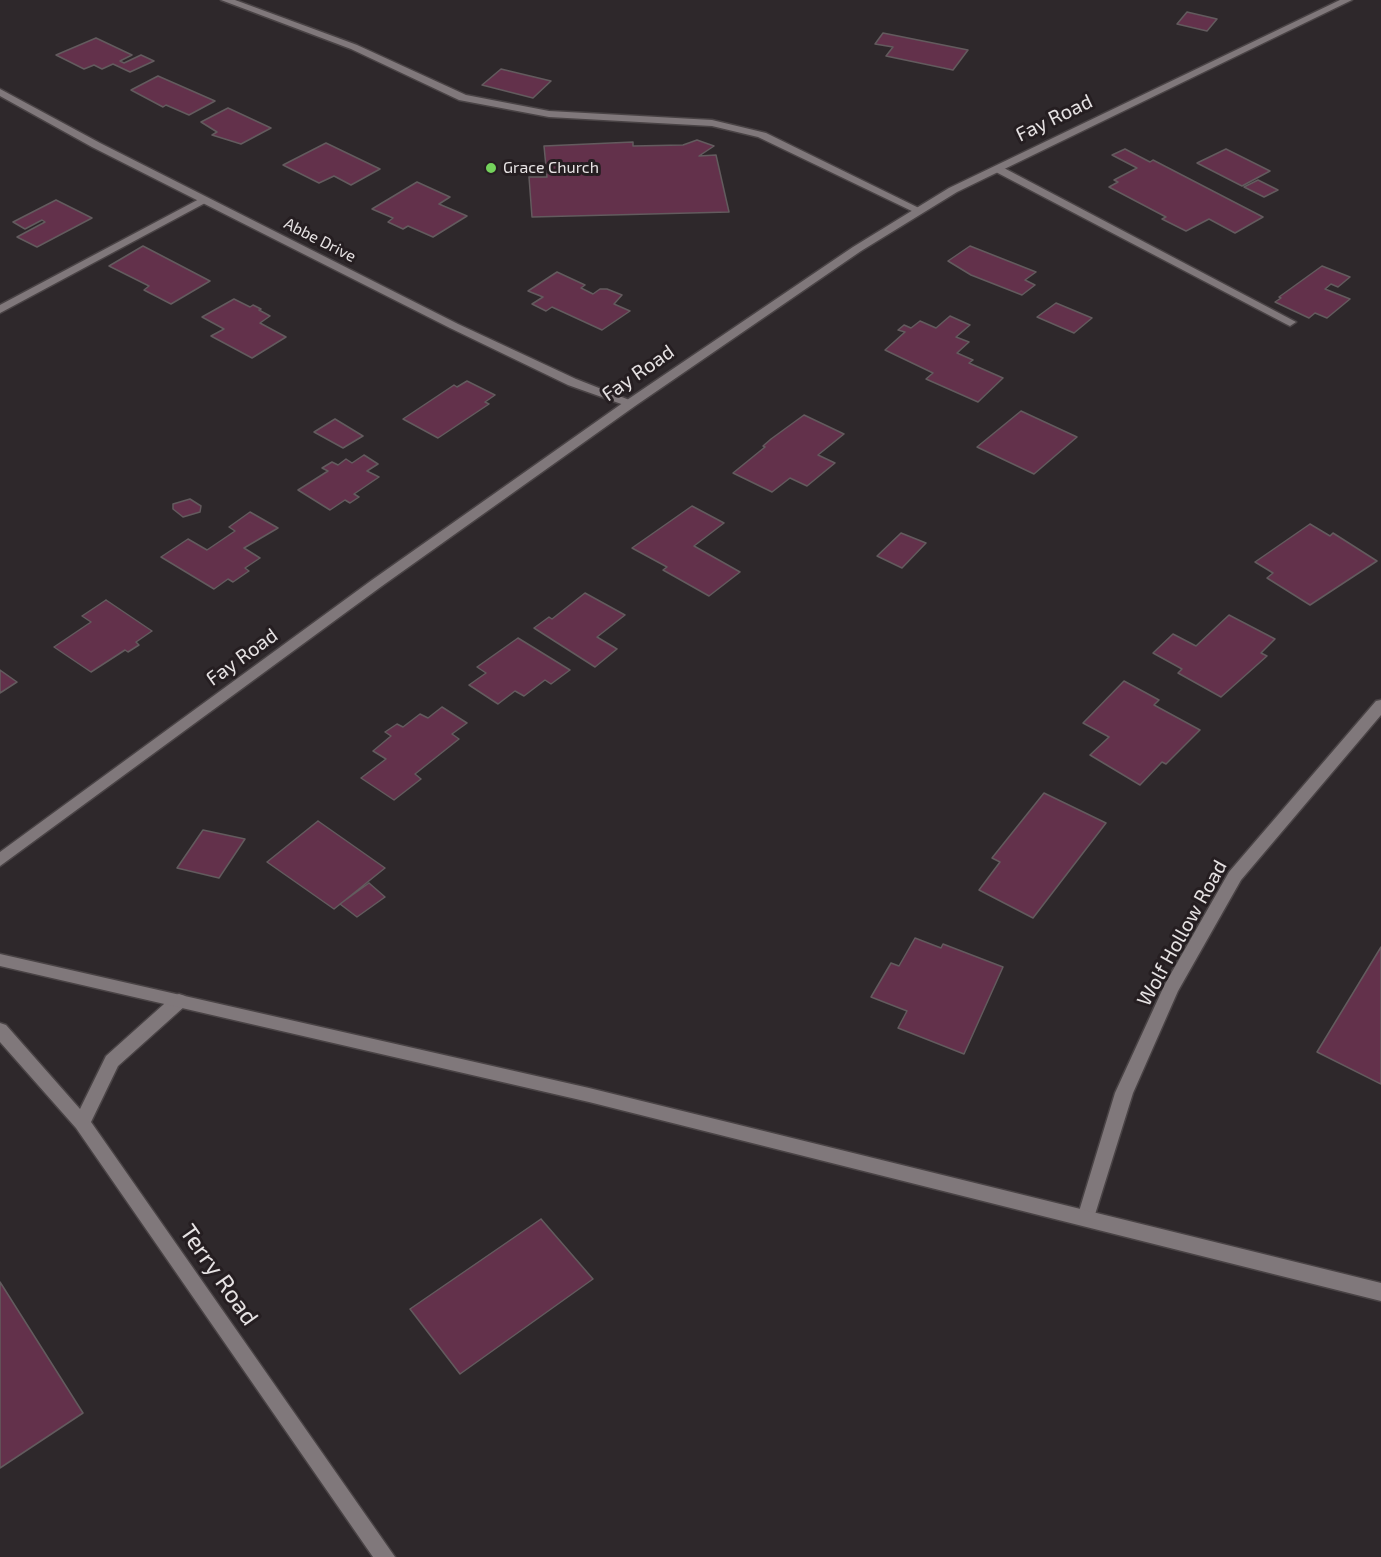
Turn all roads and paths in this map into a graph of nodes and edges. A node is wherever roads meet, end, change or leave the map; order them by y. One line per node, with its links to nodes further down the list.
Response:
1 (226, 0): 6 (street)
2 (1347, 0): 4 (street, Fay Road)
3 (0, 92): 5 (street, Abbe Drive)
4 (998, 169): 6 (street, Fay Road); 8 (street)
5 (203, 200): 7 (street); 9 (street, Abbe Drive)
6 (920, 210): 9 (street, Fay Road)
7 (0, 310)
8 (1290, 322)
9 (631, 403): 11 (street, Fay Road)
10 (1381, 705): 16 (street, Wolf Hollow Road)
11 (0, 860)
12 (0, 960): 13 (street)
13 (179, 1001): 15 (street); 16 (street)
14 (0, 1030): 15 (street, Terry Road)
15 (82, 1123): 18 (street, Terry Road)
16 (1086, 1218): 17 (street)
17 (1381, 1292)
18 (385, 1557)

